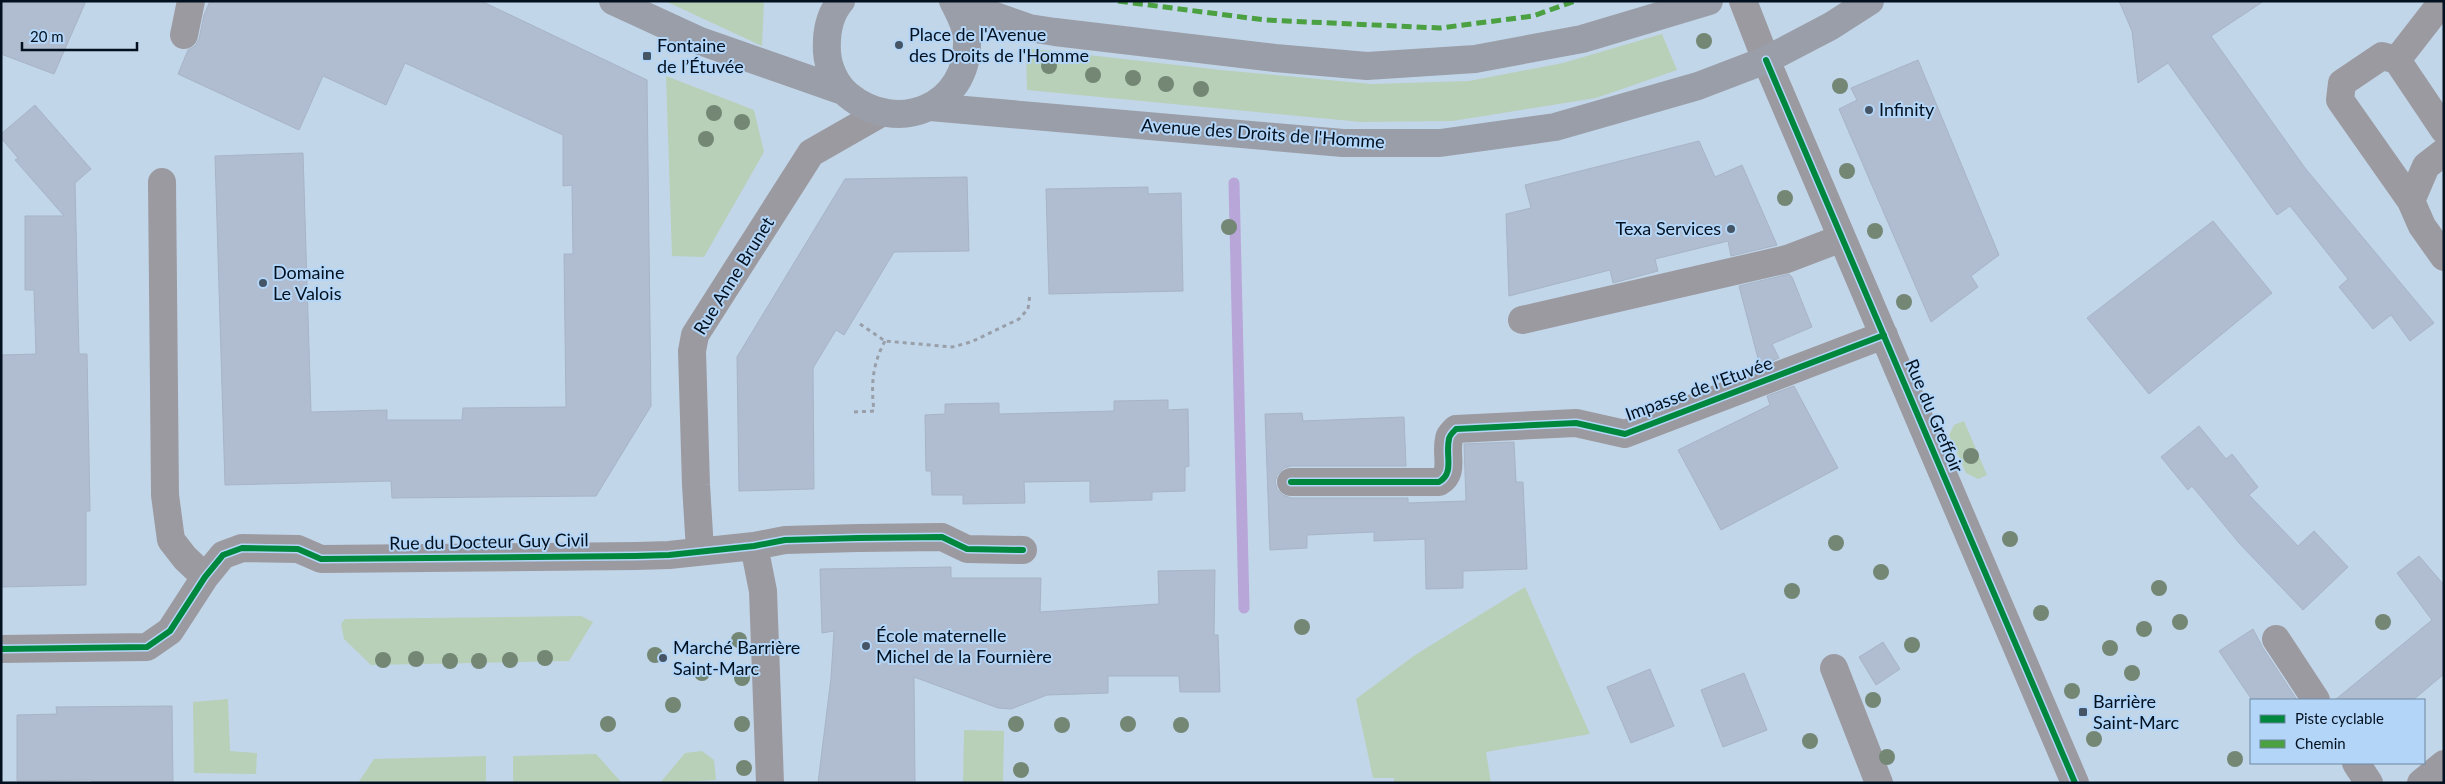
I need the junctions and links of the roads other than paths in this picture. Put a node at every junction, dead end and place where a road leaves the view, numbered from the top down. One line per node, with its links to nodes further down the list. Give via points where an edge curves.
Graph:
1 (191, 1): 9 (street)
2 (613, 1): 12 (main road, Avenue des Droits de l'Homme, via 700,42)
3 (841, 1): 12 (main road, Avenue des Droits de l'Homme, via 830,20 826,39 830,67)
4 (953, 1): 5 (main road, Avenue des Droits de l'Homme, via 1046,31 1366,66 1475,60 1582,40); 13 (main road, Avenue des Droits de l'Homme, via 963,19 968,39 966,60 959,79)
5 (1709, 1)
6 (1743, 1): 10 (street, Rue du Greffoir)
7 (1870, 1): 10 (main road, Avenue des Droits de l'Homme, via 1831,26)
8 (2438, 6): 11 (street)
9 (184, 35)
10 (1766, 60): 13 (main road, Avenue des Droits de l'Homme, via 1679,92 1555,127 1440,143 1343,143); 19 (street, Rue du Greffoir)
11 (2397, 60): 15 (street); 18 (street, via 2382,56 2342,83 2340,100)
12 (844, 91): 14 (main road, Avenue des Droits de l'Homme, via 860,105)
13 (930, 107): 14 (main road, Avenue des Droits de l'Homme, via 914,113)
14 (881, 113): 25 (street, Rue Anne Brunet, via 811,153 695,335 692,351)
15 (2444, 130)
16 (2444, 152): 18 (street, via 2426,166)
17 (162, 182): 27 (street, via 165,495 172,540)
18 (2411, 202): 20 (street, via 2422,226)
19 (1842, 238): 21 (street, via 1787,259); 22 (street, Rue du Greffoir)
20 (2444, 257)
21 (1522, 320)
22 (1884, 335): 23 (street, Impasse de l'Etuvée, via 1625,434 1576,423 1456,429 1449,438 1448,473 1439,482); 36 (street, Rue du Greffoir)
23 (1291, 482)
24 (754, 546): 25 (street, Rue du Docteur Guy Civil); 26 (street, Rue du Docteur Guy Civil, via 785,540 942,537 967,549); 34 (street, via 763,591)
25 (700, 550): 27 (street, Rue du Docteur Guy Civil, via 636,556 321,559 298,549 242,548 223,556)
26 (1023, 550)
27 (205, 577): 29 (street, Rue du Docteur Guy Civil, via 170,631 147,648)
28 (2276, 639): 31 (street)
29 (1, 649)
30 (1834, 668): 35 (street)
31 (2315, 699)
32 (2357, 764): 37 (street)
33 (2444, 764): 38 (street)
34 (770, 783)
35 (1879, 783)
36 (2075, 783)
37 (2369, 783)
38 (2421, 783)

